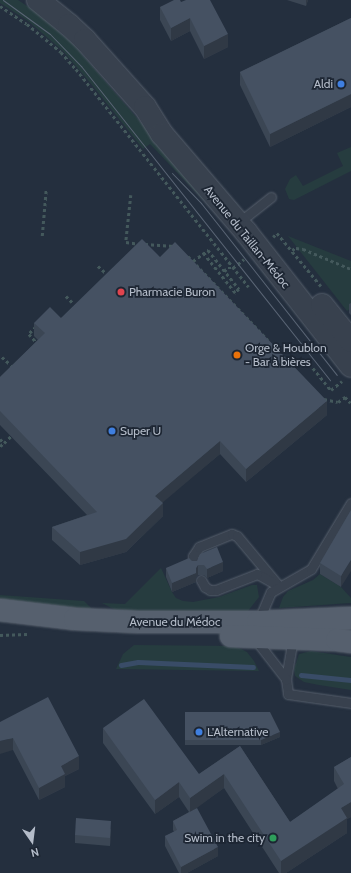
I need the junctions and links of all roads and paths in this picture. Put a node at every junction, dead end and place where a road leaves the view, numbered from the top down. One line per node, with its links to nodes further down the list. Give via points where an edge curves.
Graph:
1 (38, 0): 6 (street, Avenue du Taillan-Médoc, via 80,35 145,107 162,134)
2 (0, 6): 18 (path, via 61,52)
3 (46, 189): 8 (path)
4 (131, 196): 9 (path, via 126,242)
5 (271, 198): 6 (lane)
6 (243, 219): 31 (street, Avenue du Taillan-Médoc); 36 (street, Avenue du Taillan-Médoc)
7 (277, 233): 12 (path)
8 (42, 236)
9 (141, 244): 10 (path); 11 (path, via 174,246)
10 (136, 248)
11 (179, 250)
12 (292, 250): 19 (path, via 303,249); 25 (path)
13 (184, 253): 15 (path)
14 (203, 253): 15 (path); 21 (path, via 208,250); 21 (path, via 234,293 239,289)
15 (194, 261): 16 (path); 32 (path)
16 (189, 263)
17 (98, 266): 22 (path)
18 (233, 268): 21 (path); 24 (path)
19 (351, 269)
20 (112, 271): 22 (path)
21 (224, 271)
22 (108, 276): 23 (path)
23 (102, 280)
24 (249, 287)
25 (322, 287)
26 (66, 296): 28 (path)
27 (81, 301): 28 (path)
28 (76, 306): 29 (path)
29 (72, 310)
30 (40, 324): 33 (path, via 29,334 38,342)
31 (351, 341)
32 (273, 345)
33 (32, 348)
34 (2, 357): 37 (path)
35 (18, 362): 37 (path)
36 (351, 366)
37 (13, 367): 39 (path)
38 (313, 368): 40 (path)
39 (8, 371)
40 (331, 390)
41 (320, 396): 42 (path, via 326,401 338,402 345,397)
42 (351, 403)
43 (11, 436): 45 (path)
44 (0, 439): 45 (path)
45 (4, 443): 46 (path)
46 (0, 446)
47 (351, 503): 50 (lane, via 327,552 308,572)
48 (194, 565): 50 (lane, via 193,556 199,547 232,534 237,536)
49 (201, 580): 50 (lane, via 205,587 216,590 257,574)
50 (279, 586): 54 (lane, via 271,592)
51 (0, 610): 54 (main road, Avenue du Médoc, via 40,616)
52 (351, 618): 54 (main road, Avenue du Médoc)
53 (0, 626): 54 (main road, Avenue du Médoc, via 71,633)
54 (256, 629): 55 (main road, Avenue du Médoc); 57 (lane)
55 (293, 638): 56 (main road, Avenue du Médoc); 57 (lane)
56 (351, 642)
57 (286, 679): 58 (lane, via 288,694)
58 (351, 703)

